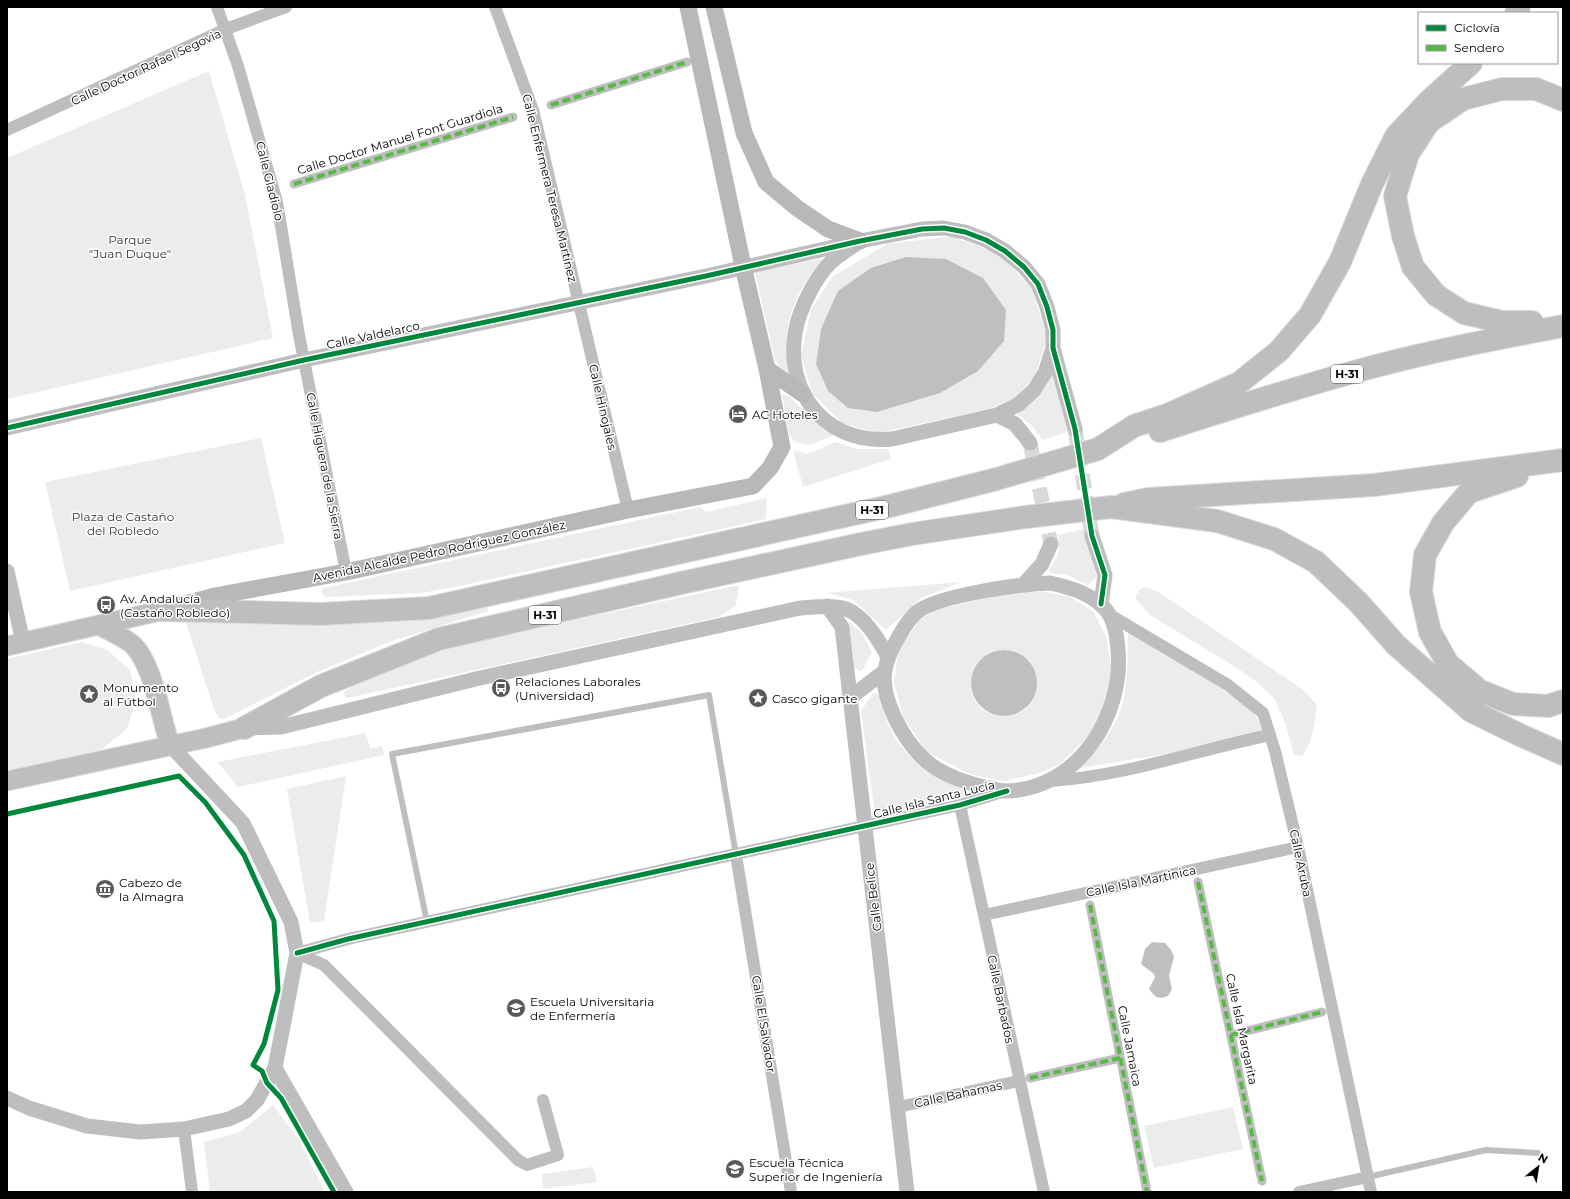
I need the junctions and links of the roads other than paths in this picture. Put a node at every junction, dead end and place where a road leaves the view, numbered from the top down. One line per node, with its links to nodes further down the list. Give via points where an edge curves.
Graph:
1 (217, 7): 6 (street, Calle Gladiolo)
2 (286, 7): 6 (street, Calle Doctor Rafael Segovia)
3 (494, 7): 16 (street, Calle Enfermera Teresa Martínez, via 533,110)
4 (688, 7): 15 (main road, Avenida Alcalde Pedro Rodríguez González)
5 (714, 7): 14 (main road, via 744,133 766,182 828,229)
6 (226, 29): 12 (street, Calle Doctor Rafael Segovia); 20 (street, Calle Gladiolo, via 277,202)
7 (688, 62): 10 (street)
8 (1470, 64): 26 (highway, via 1428,102 1396,136 1372,184 1340,262 1310,315 1279,351 1239,383)
9 (1563, 100): 17 (highway, via 1536,89 1502,89 1463,99 1429,122 1408,154 1395,196 1403,236 1413,267 1436,295 1464,313 1502,322)
10 (551, 104)
11 (513, 117): 13 (street, Calle Doctor Manuel Font Guardiola)
12 (7, 130)
13 (294, 184)
14 (860, 241): 15 (street, Calle Valdelarco); 19 (street, Calle Valdelarco, via 922,229 944,228 986,240 1014,259 1038,284 1047,307); 22 (street, via 829,264 808,296 800,314 794,355)
15 (743, 266): 16 (street, Calle Valdelarco); 21 (main road, Avenida Alcalde Pedro Rodríguez González)
16 (579, 303): 20 (street, Calle Valdelarco); 30 (street, Calle Hinojales)
17 (1563, 322)
18 (1563, 326): 26 (highway, H-31, via 1376,366)
19 (1053, 348): 23 (street, via 1045,372 1034,390 1019,404); 25 (street)
20 (304, 360): 24 (street, Calle Valdelarco); 34 (street, Calle Higuera de la Sierra)
21 (767, 369): 22 (main road); 30 (main road, Avenida Alcalde Pedro Rodríguez González, via 782,448 770,468 753,486)
22 (803, 394): 23 (street, via 824,421 840,432 862,439 892,439)
23 (997, 415): 27 (street, via 1015,424)
24 (7, 428)
25 (1075, 428)
26 (1135, 432): 38 (highway, H-31, bridge, via 1098,449 993,480 890,506 429,608 320,614)
27 (1030, 443)
28 (1563, 461): 29 (highway, via 1374,485); 43 (highway, via 1469,492 1443,523 1425,555 1421,592 1430,632 1448,664 1480,690 1513,704 1548,706)
29 (1148, 506): 44 (highway, H-31, bridge, via 1111,507 1026,516 912,534 681,583 439,640 321,686); 47 (highway, via 1217,521 1274,539 1316,562 1396,645 1471,711)
30 (628, 510): 34 (main road, Avenida Alcalde Pedro Rodríguez González)
31 (1092, 536): 37 (street, via 1105,575)
32 (1051, 544): 35 (street, via 1042,564)
33 (7, 571): 40 (street)
34 (346, 572): 38 (main road, Avenida Alcalde Pedro Rodríguez González, via 215,596)
35 (1024, 584): 37 (street, via 1050,583 1075,590); 41 (street, via 948,599 916,612 903,629)
36 (827, 606): 41 (street, via 845,608 863,620 880,640); 42 (street, Calle Belice, via 842,627); 44 (street, via 776,612 480,678 281,727)
37 (1106, 609): 45 (street, Calle Aruba, via 1228,684 1263,713); 49 (street, via 1117,638 1119,664 1113,703 1095,740 1068,768)
38 (164, 610): 39 (main road, Avenida Alcalde Pedro Rodríguez González)
39 (101, 626): 40 (main road, Avenida Alcalde Pedro Rodríguez González); 46 (main road, via 133,645 152,675 162,722)
40 (15, 644)
41 (886, 664): 42 (street); 50 (street, via 885,688 898,725 923,759 961,781)
42 (850, 697): 52 (street, Calle Belice)
43 (1563, 701)
44 (244, 728): 46 (main road)
45 (1270, 735): 49 (street, via 1149,765 1077,779); 53 (street, Calle Aruba)
46 (170, 745): 48 (main road); 59 (street, via 243,823 291,922)
47 (1563, 754)
48 (7, 781)
49 (1051, 781): 50 (street)
50 (1007, 791): 51 (street, Calle Isla Santa Lucía)
51 (960, 805): 52 (street, Calle Isla Santa Lucía); 57 (street, Calle Barbados)
52 (865, 826): 54 (street, Calle Isla Santa Lucía); 67 (street, Calle Belice)
53 (1298, 847): 57 (street, Calle Isla Martinica); 70 (street, Calle Aruba)
54 (736, 855): 58 (street, Calle Isla Santa Lucía, via 578,887); 58 (lane, via 709,695 392,754 406,837); 74 (street, Calle El Salvador)
55 (1198, 882): 61 (street, Calle Isla Margarita)
56 (1090, 905): 62 (street, Calle Jamaica)
57 (984, 916): 64 (street, Calle Barbados)
58 (427, 922): 59 (street, Calle Isla Santa Lucía)
59 (297, 953): 63 (street); 66 (street, via 324,965 518,1160 527,1165 558,1155)
60 (1322, 1012): 61 (street)
61 (1231, 1035): 71 (street, Calle Isla Margarita)
62 (1120, 1058): 64 (street); 77 (street, Calle Jamaica)
63 (275, 1068): 68 (street, via 257,1100 246,1111 229,1119); 73 (street)
64 (1024, 1080): 67 (street, Calle Bahamas); 76 (street, Calle Barbados)
65 (7, 1098): 68 (street, via 88,1126 140,1132)
66 (543, 1100)
67 (898, 1107): 75 (street, Calle Belice)
68 (184, 1129): 72 (street)
69 (1538, 1153): 70 (lane, via 1486,1150)
70 (1368, 1177): 78 (street); 79 (street, Calle Aruba)
71 (1262, 1181)
72 (192, 1192)
73 (346, 1192)
74 (791, 1192)
75 (908, 1192)
76 (1044, 1192)
77 (1146, 1192)
78 (1299, 1192)
79 (1371, 1192)

